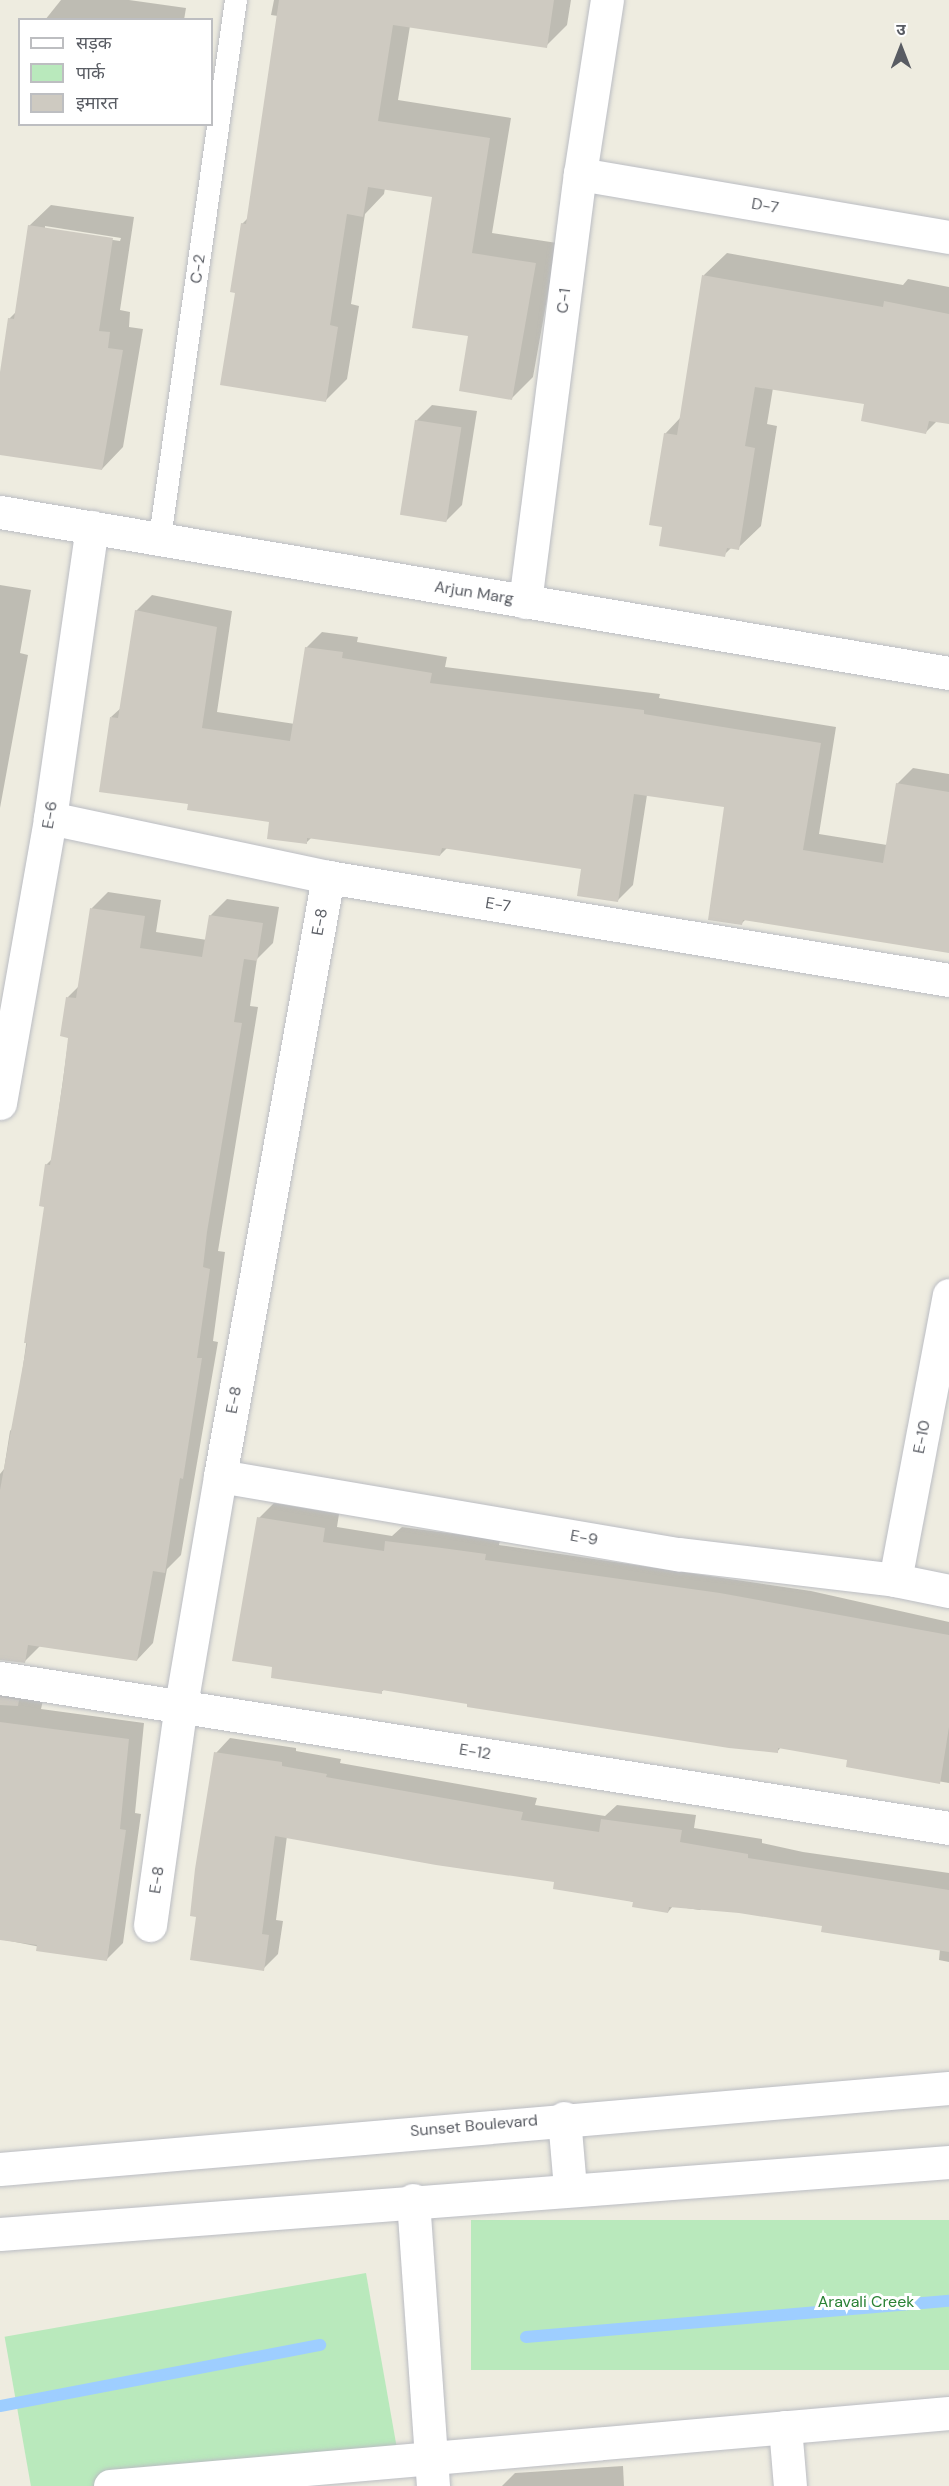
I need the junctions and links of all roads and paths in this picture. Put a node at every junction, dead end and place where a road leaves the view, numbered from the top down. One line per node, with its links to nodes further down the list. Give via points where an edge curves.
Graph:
1 (236, 0): 7 (lane, C-2)
2 (607, 0): 3 (street, C-1)
3 (580, 174): 4 (street, D-7); 8 (street, C-1)
4 (949, 237)
5 (0, 512): 6 (street, Arjun Marg)
6 (92, 527): 7 (street, Arjun Marg); 10 (street, E-6)
7 (160, 538): 8 (street, Arjun Marg)
8 (525, 602): 9 (street, Arjun Marg)
9 (949, 673)
10 (50, 818): 11 (street, E-7); 13 (street, E-6)
11 (328, 877): 12 (street, E-7); 15 (street, E-8)
12 (949, 980)
13 (0, 1102)
14 (949, 1295): 16 (street, E-10)
15 (220, 1476): 16 (street, E-9, via 678,1554); 19 (street, E-8)
16 (895, 1580): 17 (street, E-9)
17 (949, 1591)
18 (0, 1678): 19 (street, E-12)
19 (181, 1705): 20 (street, E-12); 21 (street, E-8)
20 (949, 1828)
21 (150, 1925)
22 (949, 2088): 23 (street, Sunset Boulevard)
23 (564, 2118): 25 (street, Sunset Boulevard); 26 (street)
24 (949, 2162): 26 (street)
25 (0, 2169)
26 (570, 2188): 27 (street)
27 (413, 2200): 28 (street); 31 (street)
28 (0, 2234)
29 (949, 2413): 30 (street)
30 (785, 2427): 31 (street); 33 (street)
31 (432, 2473): 32 (street)
32 (110, 2486)
33 (790, 2486)

